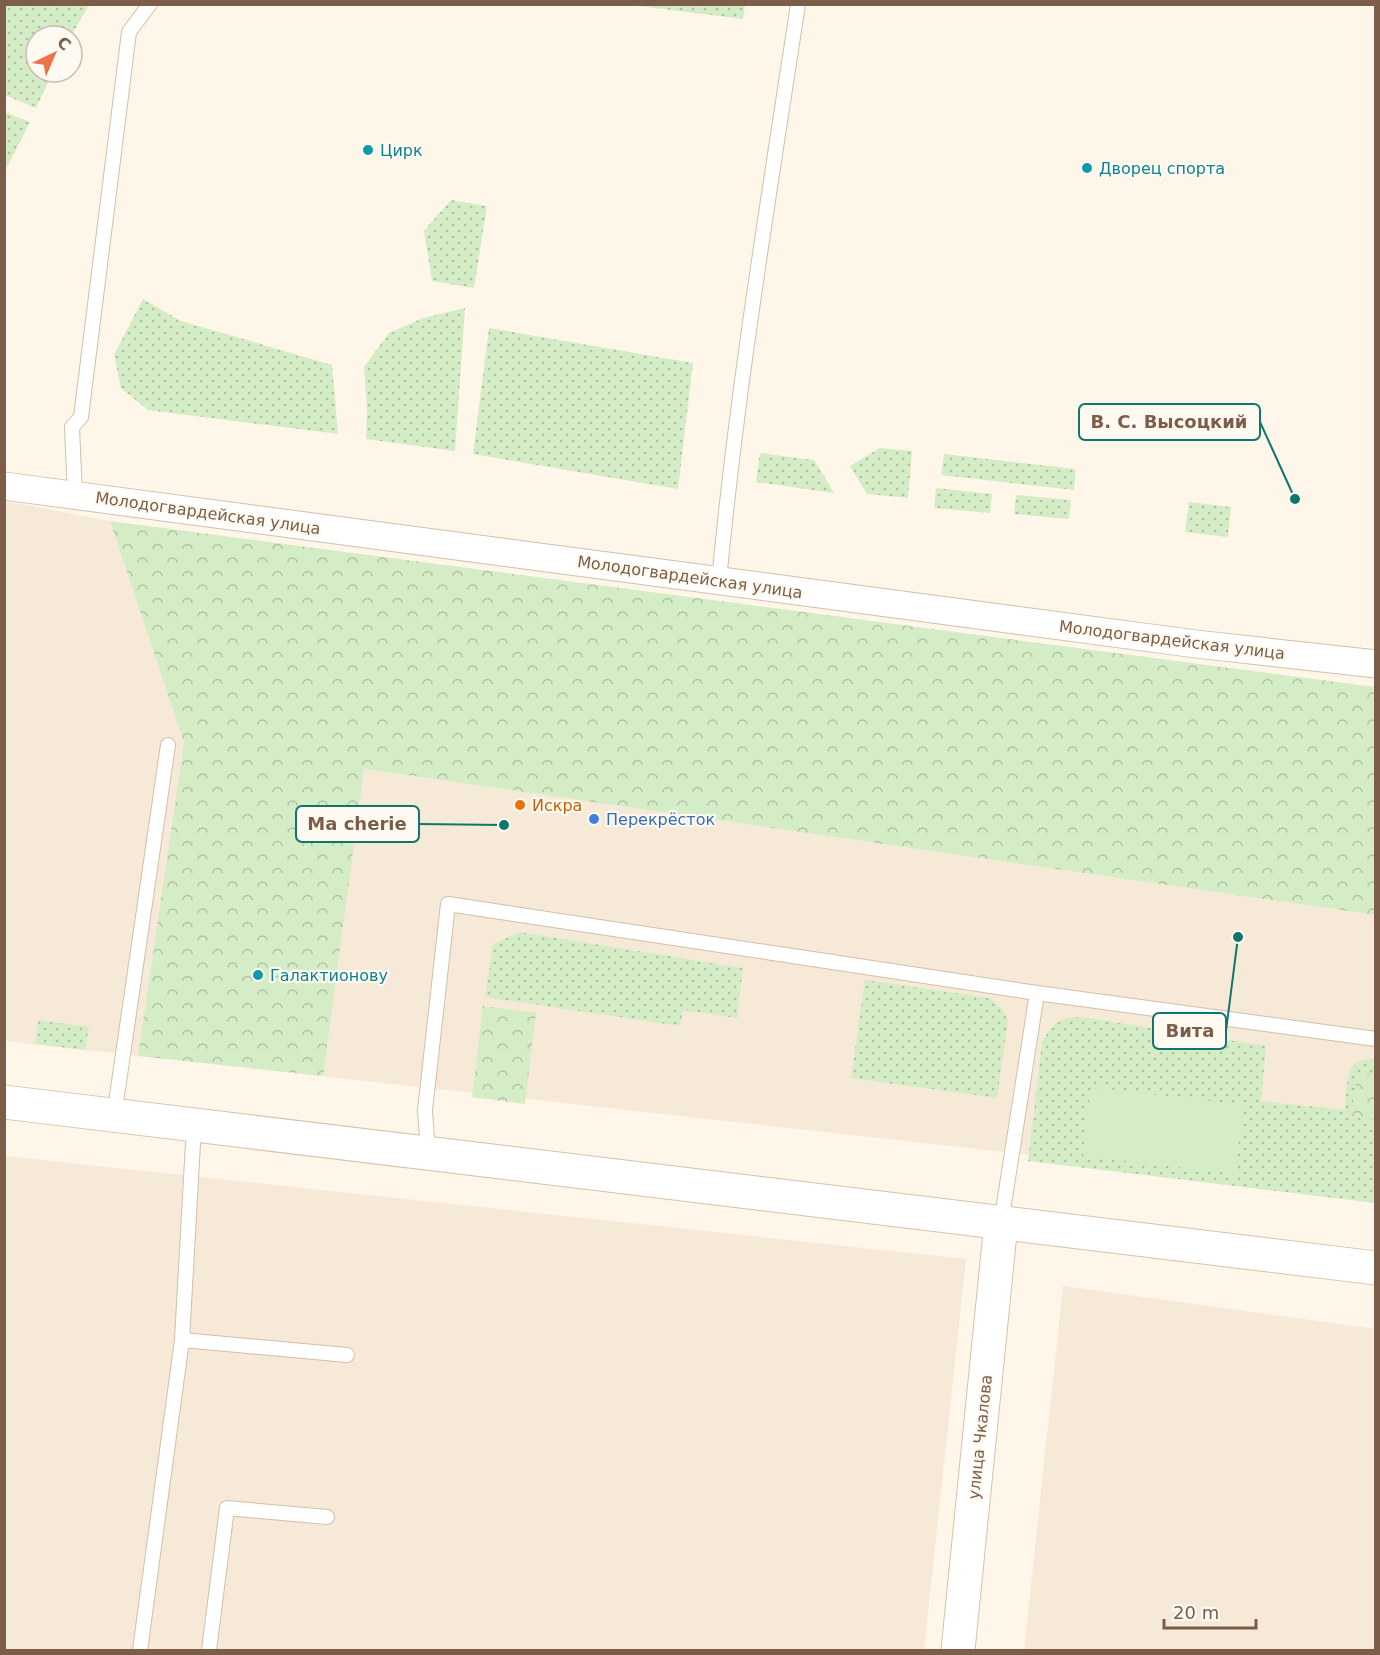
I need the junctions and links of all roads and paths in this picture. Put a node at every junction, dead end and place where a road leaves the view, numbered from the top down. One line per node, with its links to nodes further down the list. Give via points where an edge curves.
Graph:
1 (150, 4): 4 (lane, via 129,32 81,417 72,427)
2 (798, 4): 5 (lane, via 752,306)
3 (4, 486): 4 (street, Молодогвардейская улица)
4 (75, 495): 5 (street, Молодогвардейская улица)
5 (719, 581): 6 (street, Молодогвардейская улица)
6 (1376, 664)
7 (168, 746): 11 (lane)
8 (1037, 993): 9 (lane); 13 (lane, via 448,904 424,1110); 14 (lane)
9 (1376, 1039)
10 (4, 1102): 11 (street)
11 (114, 1116): 12 (street)
12 (194, 1125): 13 (street); 16 (lane)
13 (428, 1154): 14 (street)
14 (1001, 1223): 15 (street); 21 (street, улица Чкалова)
15 (1376, 1268)
16 (182, 1340): 17 (lane); 19 (lane)
17 (347, 1355)
18 (327, 1517): 20 (lane, via 227,1508)
19 (140, 1650)
20 (209, 1650)
21 (958, 1650)

